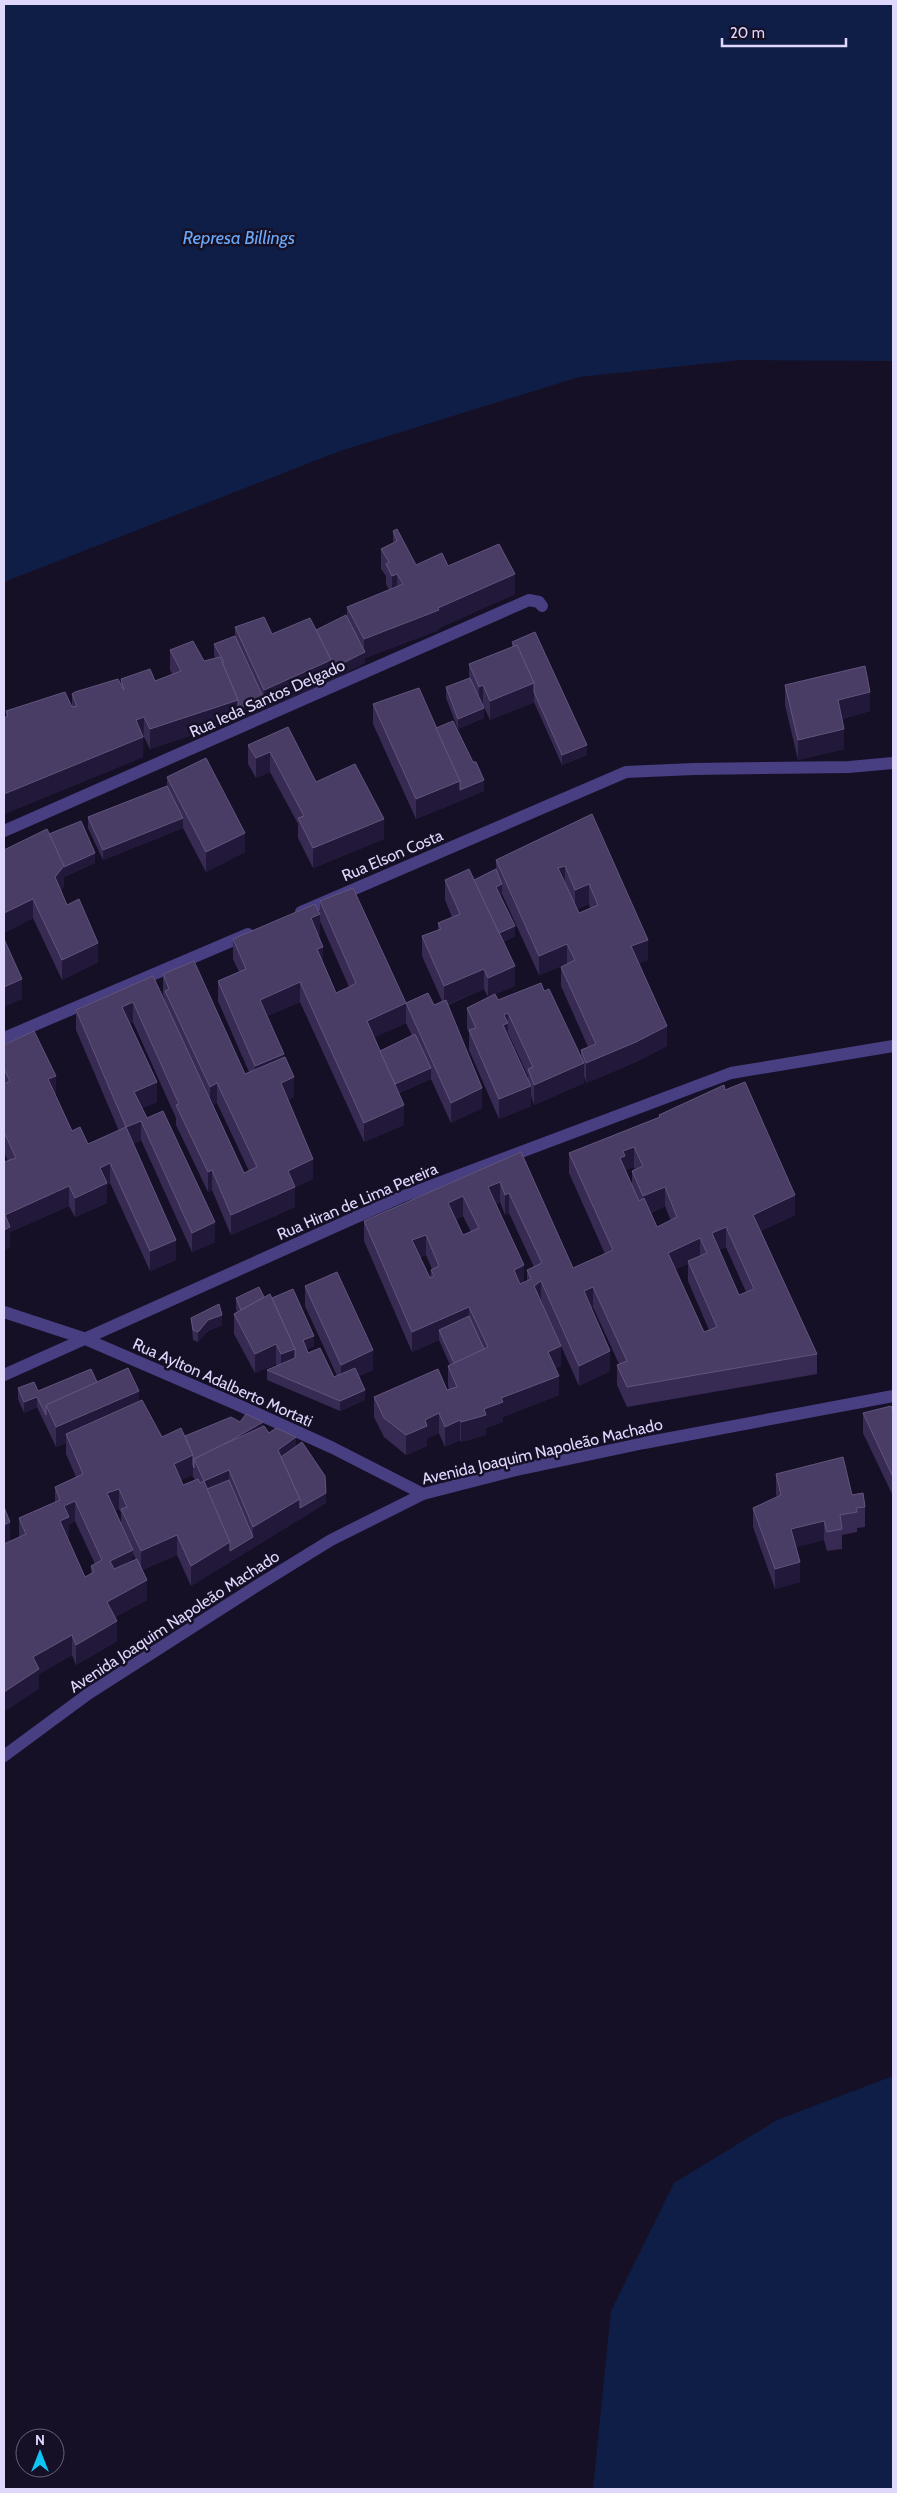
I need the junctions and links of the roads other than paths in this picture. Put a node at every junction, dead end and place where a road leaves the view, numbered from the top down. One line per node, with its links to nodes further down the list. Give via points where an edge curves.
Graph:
1 (542, 606): 3 (street, Rua Ieda Santos Delgado, via 529,600)
2 (893, 763): 4 (street, Rua Elson Costa, via 849,767 626,772)
3 (4, 831)
4 (288, 917)
5 (261, 929): 6 (street)
6 (4, 1038)
7 (893, 1046): 9 (street, Rua Hiran de Lima Pereira, via 730,1073 401,1197)
8 (4, 1312): 9 (street, Rua Aylton Adalberto Mortati)
9 (83, 1338): 10 (street, Rua Hiran de Lima Pereira); 12 (street, Rua Aylton Adalberto Mortati, via 333,1448)
10 (4, 1375)
11 (891, 1396): 12 (street, Avenida Joaquim Napoleão Machado, via 644,1443)
12 (423, 1494): 13 (street, Avenida Joaquim Napoleão Machado, via 331,1540 88,1694)
13 (4, 1756)

